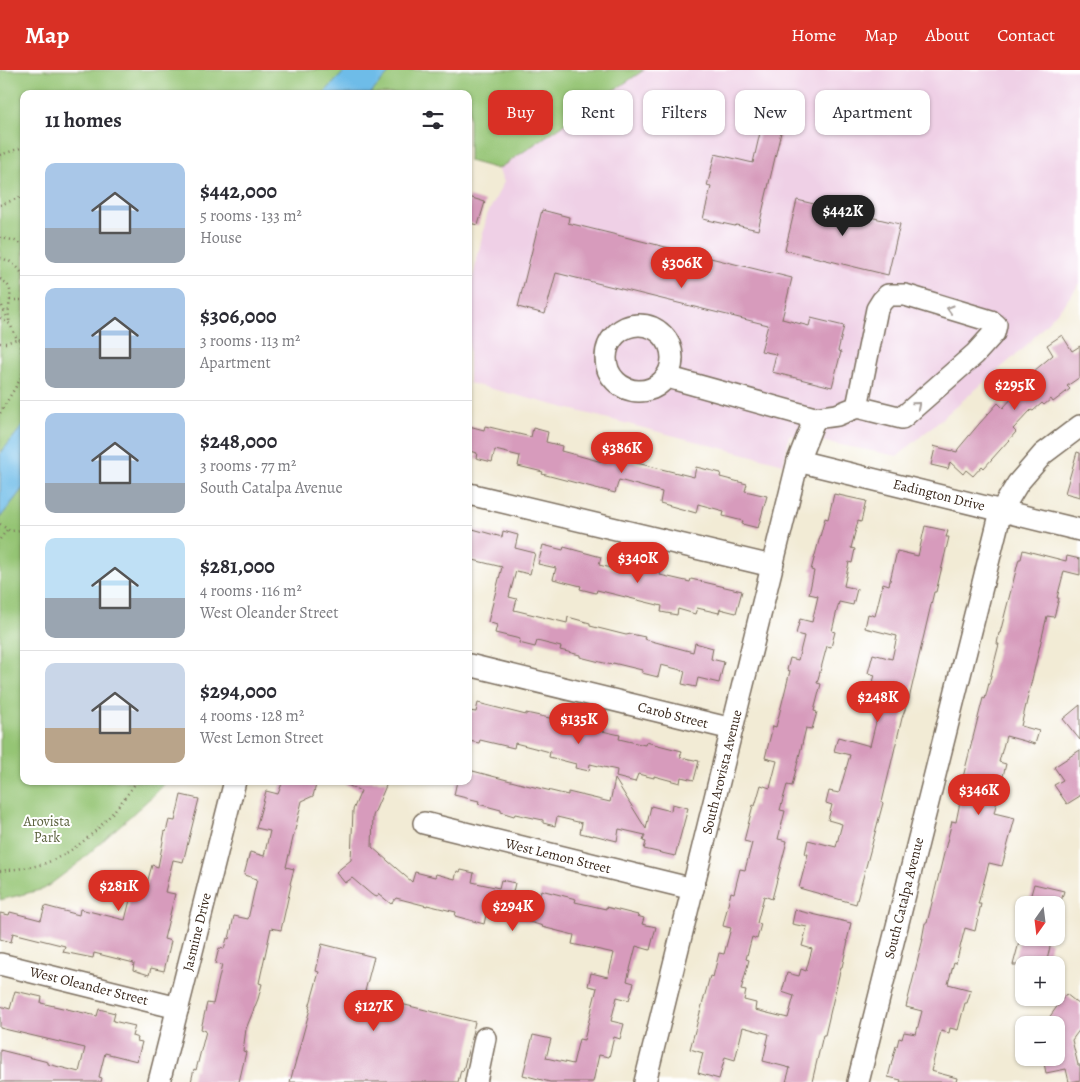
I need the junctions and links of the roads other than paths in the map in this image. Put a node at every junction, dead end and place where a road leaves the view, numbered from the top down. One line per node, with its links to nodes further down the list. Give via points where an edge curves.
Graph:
1 (667, 377): 3 (street)
2 (857, 407): 2 (street, one-way to 2, via 902,418 974,354 994,333 996,325 906,295 888,295 877,309); 3 (street, via 837,415)
3 (815, 418): 5 (street, South Arovista Avenue)
4 (1080, 426): 7 (street, South Catalpa Avenue, via 1043,454 1018,483)
5 (798, 461): 7 (street, Eadington Drive); 9 (street, South Arovista Avenue)
6 (472, 495): 9 (street)
7 (1001, 511): 8 (street, Eadington Drive); 21 (street, South Catalpa Avenue)
8 (1080, 530)
9 (772, 566): 11 (street, South Arovista Avenue)
10 (472, 666): 11 (street, Carob Street)
11 (732, 729): 14 (street, South Arovista Avenue)
12 (234, 785): 16 (street, Jasmine Drive)
13 (424, 822): 14 (street, West Lemon Street)
14 (692, 889): 20 (street, South Arovista Avenue)
15 (0, 964): 16 (street, West Oleander Street)
16 (178, 1008): 18 (street, Jasmine Drive)
17 (485, 1038): 19 (street)
18 (159, 1082)
19 (476, 1082)
20 (645, 1082)
21 (858, 1082)

